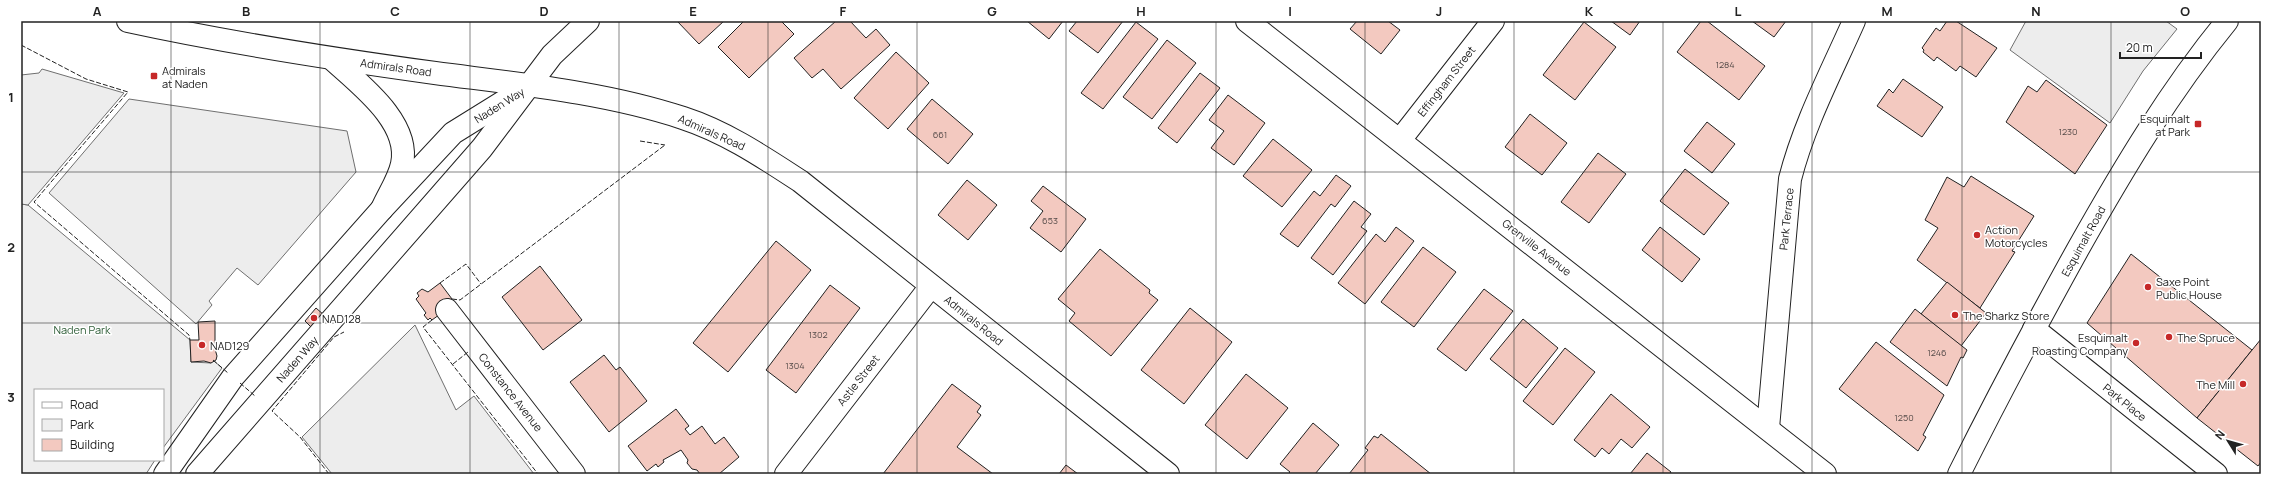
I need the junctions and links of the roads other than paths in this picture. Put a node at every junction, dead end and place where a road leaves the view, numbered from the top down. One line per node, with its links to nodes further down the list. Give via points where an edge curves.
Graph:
1 (128, 21): 7 (street, Admirals Road)
2 (588, 21): 8 (street, via 552,55)
3 (1247, 21): 9 (street, Grenville Avenue)
4 (1493, 21): 9 (street, Effingham Street)
5 (1854, 21): 14 (street, Park Terrace, via 1806,127 1790,179)
6 (2227, 21): 13 (street, Esquimalt Road, via 2176,86 2139,145)
7 (332, 59): 8 (street, Admirals Road); 10 (street, via 386,110 401,141 402,164)
8 (530, 86): 10 (street, Naden Way, via 453,134); 11 (street, Admirals Road, via 623,102 669,114 737,140 800,181); 16 (street, Naden Way, via 482,148)
9 (1400, 140): 14 (street, Grenville Avenue)
10 (382, 209): 15 (street, Naden Way, via 233,377)
11 (931, 286): 18 (street, Astle Street); 19 (street, Admirals Road)
12 (447, 310): 17 (street, Constance Avenue)
13 (2034, 329): 21 (street, Esquimalt Road); 22 (street, Park Place)
14 (1768, 428): 20 (street, Grenville Avenue)
15 (164, 474)
16 (197, 474)
17 (574, 474)
18 (786, 474)
19 (1168, 474)
20 (1825, 474)
21 (1958, 474)
22 (2216, 474)

